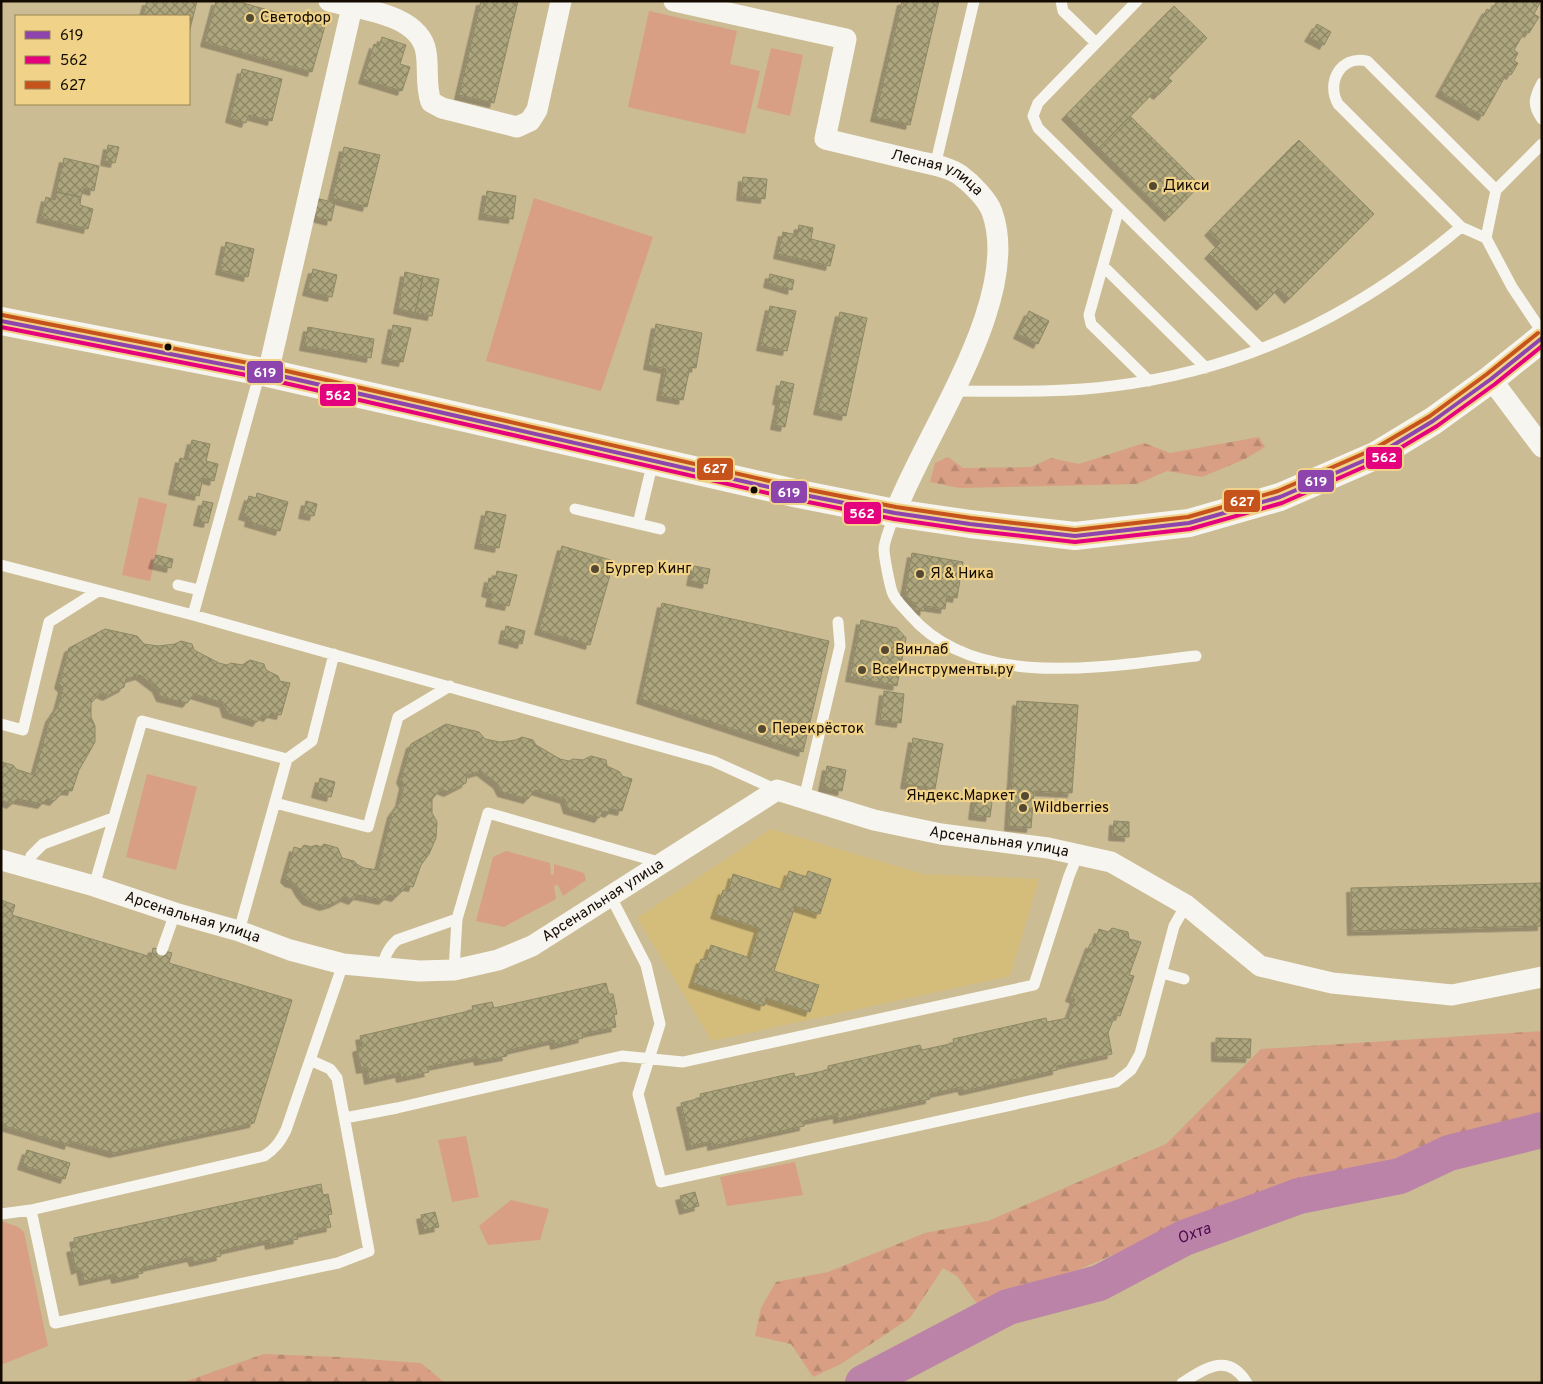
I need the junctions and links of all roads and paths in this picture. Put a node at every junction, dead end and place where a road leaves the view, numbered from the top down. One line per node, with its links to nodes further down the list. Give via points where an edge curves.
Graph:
1 (329, 1): 7 (street)
2 (561, 1): 7 (street, via 537,110 530,121 517,127 442,108 431,102 426,89 426,50 420,36 405,23)
3 (674, 1): 12 (street, Лесная улица, via 846,39 825,139)
4 (974, 1): 12 (lane)
5 (1061, 1): 8 (lane, via 1063,11)
6 (1132, 3): 8 (lane)
7 (352, 7): 23 (street)
8 (1096, 43): 14 (lane, via 1038,103 1034,116 1038,128)
9 (1542, 84): 10 (lane, via 1534,101)
10 (1542, 119)
11 (1542, 144): 13 (lane)
12 (935, 166): 26 (street, Лесная улица, via 959,174 976,188 992,211 998,243 994,287 974,350)
13 (1496, 190): 15 (lane, via 1367,61 1349,60 1342,66 1333,96 1338,104); 16 (lane)
14 (1120, 208): 17 (lane); 21 (lane)
15 (1461, 227): 16 (lane); 21 (lane, via 1416,264 1360,302 1312,328)
16 (1486, 238): 19 (lane, via 1512,287)
17 (1103, 266): 22 (lane); 25 (lane, via 1089,315 1091,324)
18 (1, 321): 23 (main road)
19 (1542, 332)
20 (1542, 338): 24 (main road)
21 (1261, 349): 22 (lane)
22 (1206, 368): 25 (lane)
23 (264, 372): 28 (main road); 35 (lane)
24 (1491, 378): 27 (street); 30 (main road, via 1433,421 1377,455 1280,498 1189,523 1075,536)
25 (1149, 381): 26 (lane, via 1054,391)
26 (954, 391): 30 (street, Лесная улица)
27 (1542, 447)
28 (653, 461): 30 (main road); 31 (lane)
29 (575, 509): 31 (lane)
30 (895, 513): 40 (lane, via 884,548 893,594 920,626 951,648 983,660 1026,668 1104,667)
31 (638, 524): 32 (lane)
32 (660, 529)
33 (1, 565): 36 (lane)
34 (178, 585): 35 (lane)
35 (199, 590): 37 (lane)
36 (98, 591): 37 (lane); 42 (lane, via 49,622 23,730)
37 (193, 615): 39 (lane)
38 (838, 622): 45 (lane, via 840,646)
39 (334, 654): 41 (lane); 43 (lane, via 312,741)
40 (1196, 656)
41 (450, 686): 44 (lane, via 713,761); 46 (lane, via 398,717 368,827)
42 (1, 724)
43 (287, 758): 46 (lane); 47 (lane, via 142,721)
44 (776, 790): 45 (street, Арсенальная улица); 50 (street, Арсенальная улица)
45 (804, 799): 48 (street, Арсенальная улица, via 874,820 942,834)
46 (275, 803): 57 (lane)
47 (113, 818): 51 (lane, via 43,844 31,856); 52 (lane)
48 (1078, 854): 54 (street, Арсенальная улица, via 1110,862); 65 (lane, via 1034,985 683,1062)
49 (1, 860): 51 (street, Арсенальная улица)
50 (664, 863): 53 (street, Арсенальная улица); 56 (lane, via 488,813)
51 (28, 868): 52 (street, Арсенальная улица)
52 (94, 886): 55 (street, Арсенальная улица)
53 (610, 897): 61 (street, Арсенальная улица, via 532,946 498,960); 65 (lane, via 646,965 660,1024)
54 (1186, 905): 62 (lane, via 1174,926); 63 (street, Арсенальная улица, via 1260,966 1332,984 1452,995)
55 (175, 913): 57 (street, Арсенальная улица); 58 (lane)
56 (457, 919): 60 (lane, via 397,940 385,955); 61 (lane)
57 (239, 931): 59 (street, Арсенальная улица, via 290,950)
58 (162, 950)
59 (343, 964): 60 (street, Арсенальная улица); 66 (lane)
60 (382, 968): 61 (street, Арсенальная улица)
61 (454, 970)
62 (1162, 973): 64 (lane); 65 (lane, via 1140,1054 1131,1070 1116,1082 660,1182 638,1094)
63 (1542, 977)
64 (1184, 979)
65 (650, 1059): 67 (lane, via 622,1056)
66 (310, 1060): 67 (lane, via 330,1069 337,1078); 68 (lane, via 281,1142 264,1156)
67 (345, 1118): 68 (lane, via 369,1250 338,1263 55,1323)
68 (31, 1210): 69 (lane)
69 (1, 1214)
70 (1182, 1383): 71 (lane, via 1219,1364 1233,1368)
71 (1247, 1383)

